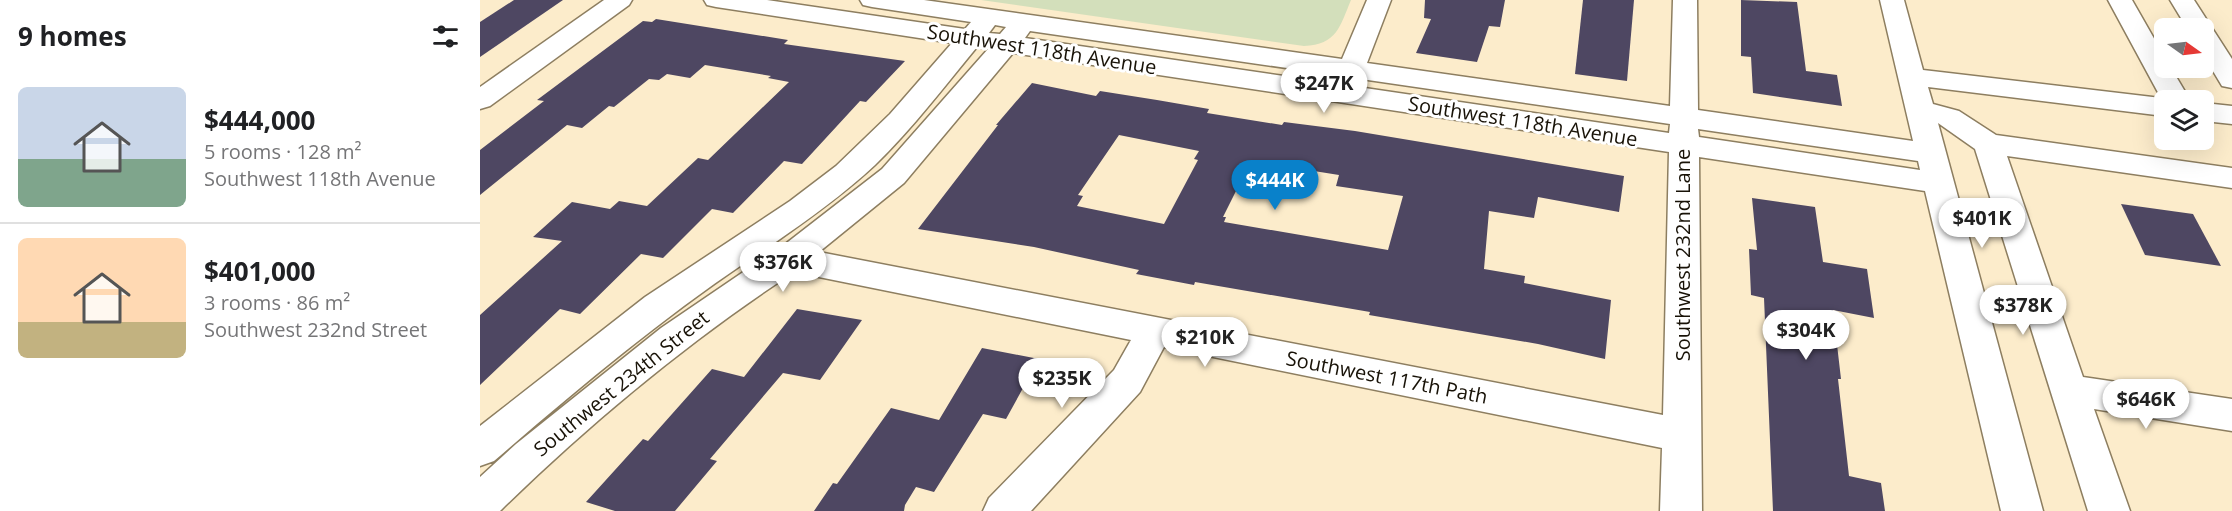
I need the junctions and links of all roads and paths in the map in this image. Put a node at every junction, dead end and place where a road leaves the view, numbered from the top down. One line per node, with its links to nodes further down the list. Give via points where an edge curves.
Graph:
1 (620, 0): 18 (street)
2 (716, 0): 11 (street, Southwest 118th Avenue)
3 (872, 0): 9 (street, Southwest 118th Avenue)
4 (1379, 0): 16 (street)
5 (1684, 0): 23 (street, Southwest 232nd Lane)
6 (1892, 0): 14 (street)
7 (2120, 0): 17 (street)
8 (2182, 0): 10 (street)
9 (922, 3): 11 (street); 12 (street, Southwest 118th Avenue)
10 (2194, 18)
11 (898, 27): 12 (street, Southwest 118th Avenue)
12 (998, 30): 16 (street, Southwest 118th Avenue); 27 (street, Southwest 234th Street, via 849,171 810,203); 28 (street, Southwest 234th Street, via 893,176)
13 (2214, 51): 15 (street)
14 (1912, 76): 19 (street); 20 (street)
15 (2232, 80)
16 (1346, 81): 23 (street, Southwest 118th Avenue)
17 (2170, 90)
18 (480, 99)
19 (2154, 106)
20 (1920, 110): 24 (street, via 1949,117); 25 (street)
21 (2214, 113): 22 (street)
22 (2232, 116)
23 (1683, 131): 25 (street, Southwest 118th Avenue); 32 (street, Southwest 232nd Lane)
24 (1988, 144): 26 (street); 30 (street)
25 (1935, 168): 37 (street)
26 (2232, 178)
27 (740, 249): 28 (street, Southwest 117th Path); 33 (street, Southwest 234th Street, via 578,367)
28 (789, 259): 29 (street, Southwest 117th Path); 34 (street, Southwest 234th Street, via 674,338 530,456)
29 (1154, 331): 32 (street, Southwest 117th Path); 35 (street, via 1127,381)
30 (2069, 390): 31 (street); 38 (street)
31 (2232, 415)
32 (1681, 435): 36 (street, Southwest 232nd Lane)
33 (480, 448)
34 (480, 503)
35 (1004, 511)
36 (1681, 511)
37 (2022, 511)
38 (2109, 511)

